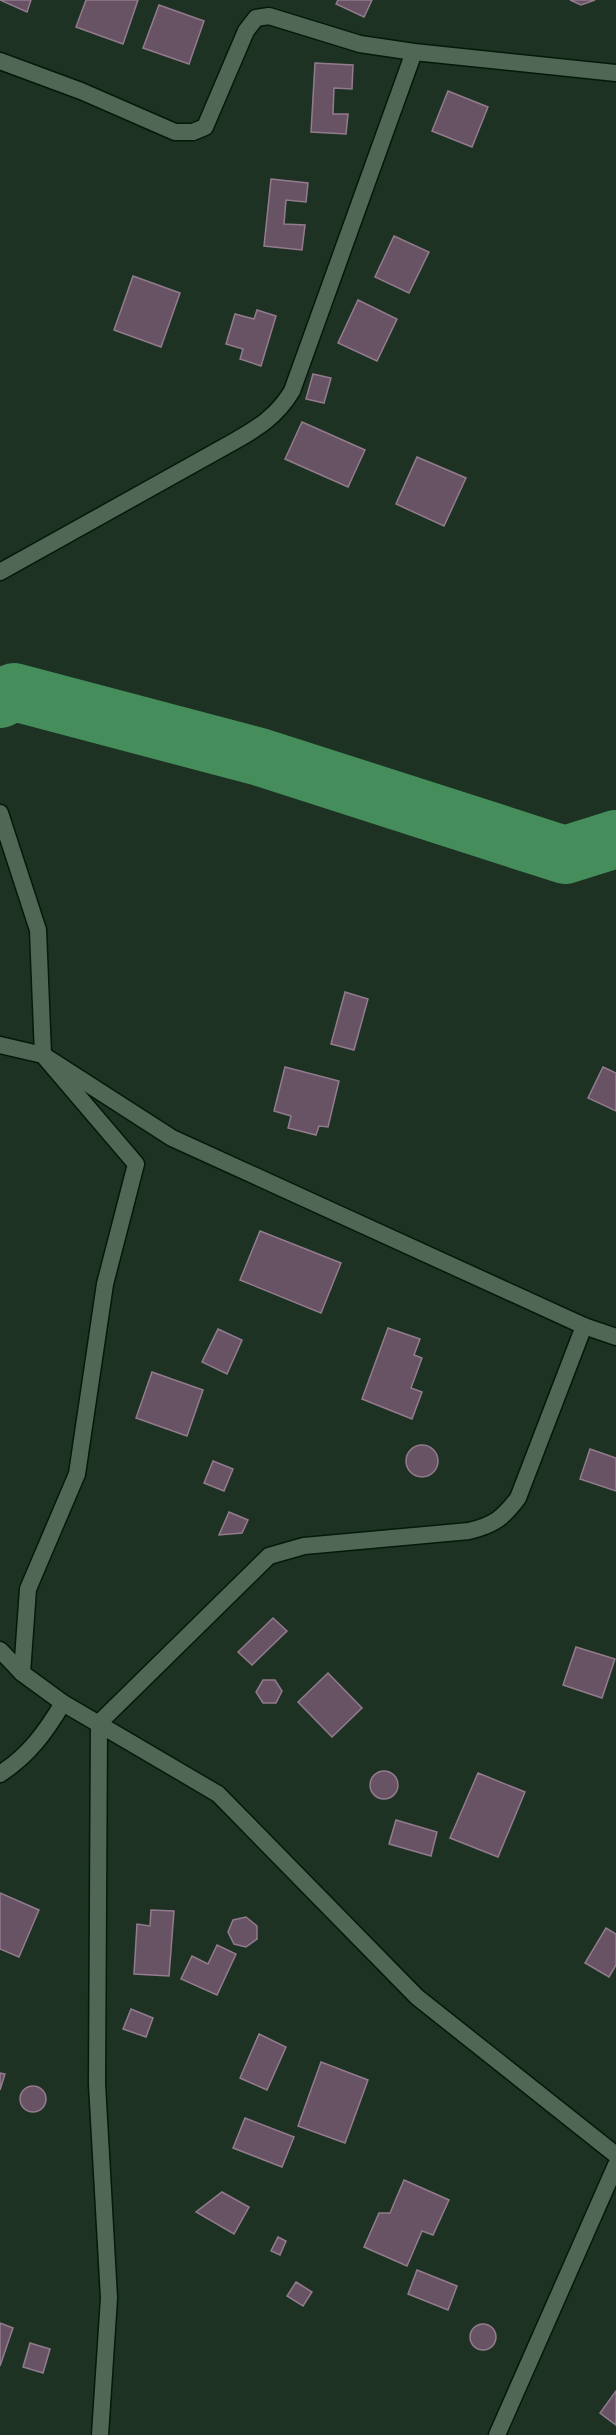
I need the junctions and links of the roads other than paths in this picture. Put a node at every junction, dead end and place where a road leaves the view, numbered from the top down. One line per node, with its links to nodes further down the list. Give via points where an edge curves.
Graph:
1 (414, 52): 2 (street, via 360,44 269,16 256,18 246,31 205,127 193,132 175,132); 3 (street); 4 (street, via 292,391 282,408 233,442)
2 (0, 61)
3 (616, 73)
4 (0, 572)
5 (0, 813): 7 (street, via 38,930)
6 (0, 1045): 7 (street)
7 (43, 1055): 8 (street, via 172,1138); 11 (street, via 136,1164 105,1284 77,1473 27,1589)
8 (584, 1326): 9 (street); 13 (street, via 518,1498 506,1513 490,1526 469,1531 304,1546 268,1556)
9 (616, 1337)
10 (0, 1650): 11 (street)
11 (22, 1673): 12 (street)
12 (63, 1703): 13 (street); 14 (street, via 42,1738)
13 (99, 1723): 15 (street, via 218,1794 417,1996); 17 (street, via 97,2084 109,2298)
14 (0, 1774)
15 (616, 2155)
16 (616, 2165): 18 (street)
17 (99, 2435)
18 (497, 2435)

